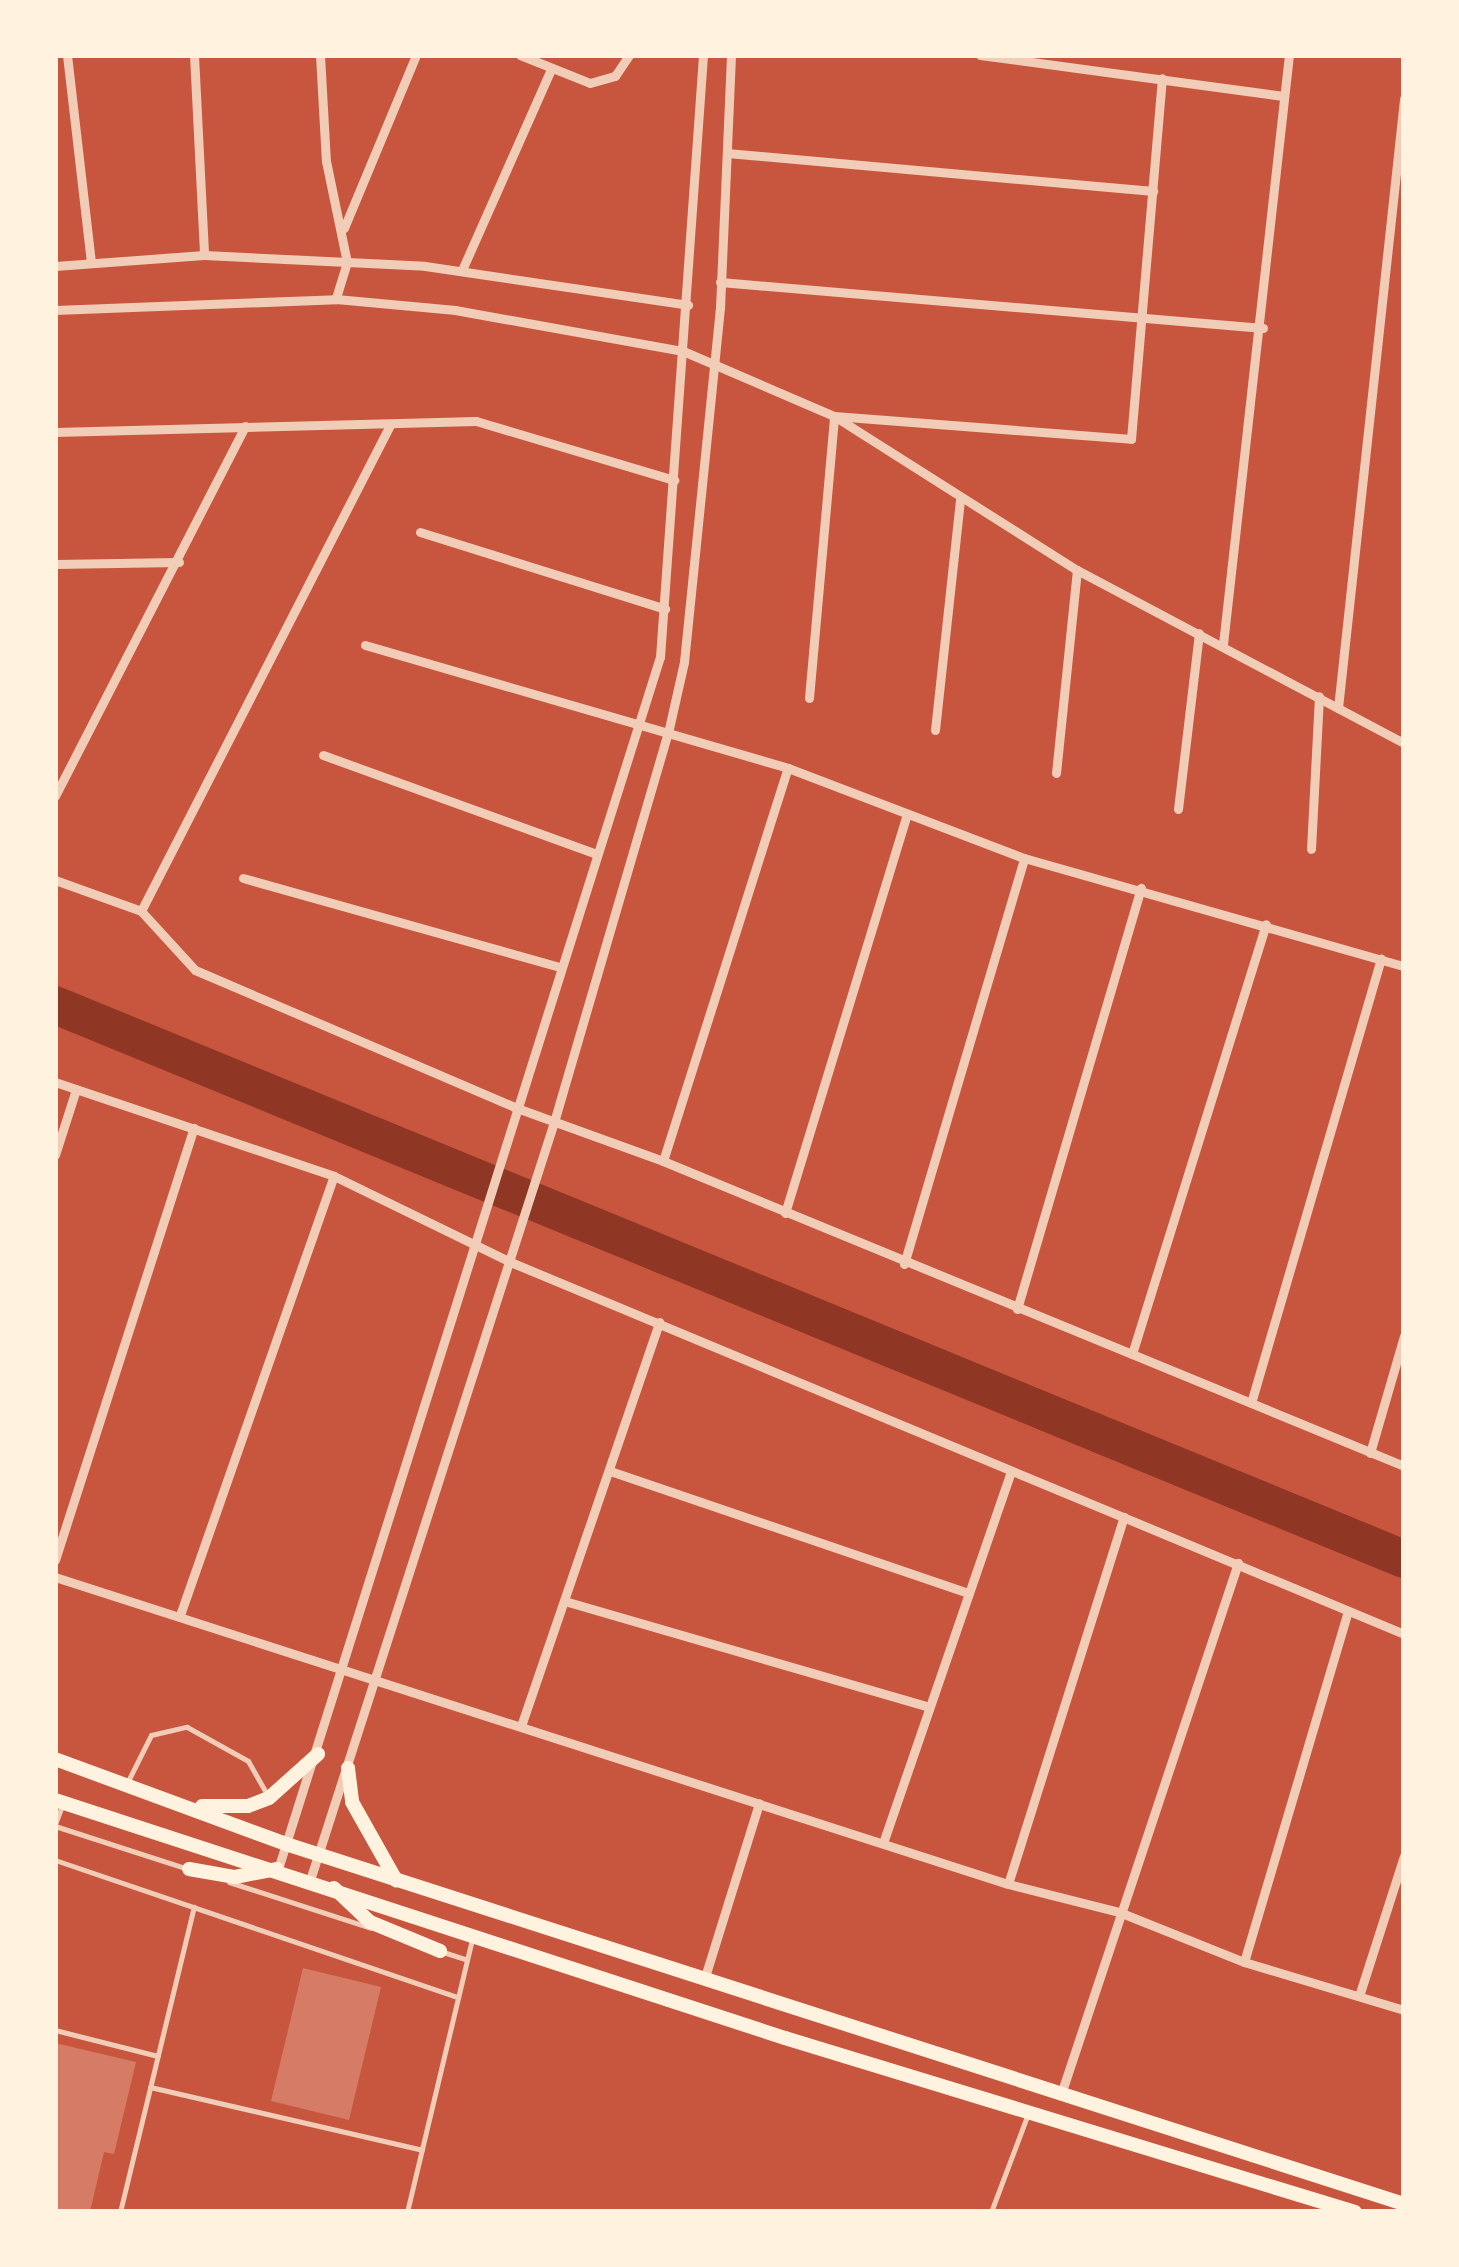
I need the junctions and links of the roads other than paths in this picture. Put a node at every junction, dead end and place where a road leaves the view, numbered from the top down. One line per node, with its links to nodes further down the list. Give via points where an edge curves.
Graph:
1 (67, 55): 19 (street)
2 (194, 55): 18 (street)
3 (320, 55): 17 (street, via 326,161)
4 (416, 55): 17 (street)
5 (520, 55): 11 (street)
6 (629, 55): 11 (street, via 602,82)
7 (703, 55): 25 (street)
8 (731, 55): 15 (street)
9 (980, 55): 12 (street)
10 (1289, 55): 13 (street)
11 (551, 69): 22 (street)
12 (1162, 78): 13 (street); 16 (street)
13 (1284, 96): 28 (street)
14 (1404, 99): 47 (street)
15 (727, 153): 16 (street); 23 (street)
16 (1152, 191): 27 (street)
17 (344, 228): 20 (street)
18 (204, 255): 19 (street); 20 (street)
19 (91, 261): 21 (street)
20 (347, 262): 22 (street); 24 (street)
21 (55, 266)
22 (462, 270): 25 (street)
23 (720, 282): 27 (street); 30 (street)
24 (336, 299): 26 (street); 29 (street, via 454,310)
25 (688, 306): 29 (street)
26 (55, 310)
27 (1145, 318): 28 (street); 31 (street, via 1132,440)
28 (1263, 328): 43 (street)
29 (684, 350): 30 (street); 35 (street)
30 (714, 362): 31 (street); 50 (street, via 684,662)
31 (834, 416): 36 (street); 46 (street)
32 (390, 425): 33 (street); 35 (street, via 476,421); 64 (street)
33 (245, 426): 34 (street); 38 (street)
34 (55, 432)
35 (674, 480): 41 (street)
36 (960, 500): 40 (street); 49 (street)
37 (420, 532): 41 (street)
38 (179, 562): 39 (street); 55 (street)
39 (55, 564)
40 (1078, 570): 42 (street); 54 (street)
41 (665, 608): 48 (street)
42 (1200, 633): 43 (street); 56 (street)
43 (1224, 644): 45 (street)
44 (365, 645): 48 (street)
45 (1319, 696): 47 (street); 58 (street)
46 (808, 698)
47 (1338, 708): 51 (street)
48 (642, 726): 50 (street); 59 (street)
49 (935, 730)
50 (668, 733): 53 (street); 72 (street)
51 (1404, 743)
52 (324, 755): 59 (street)
53 (788, 768): 57 (street); 75 (street)
54 (1056, 774)
55 (55, 796)
56 (1178, 809)
57 (906, 818): 60 (street); 77 (street)
58 (1311, 849)
59 (597, 854): 68 (street)
60 (1024, 858): 63 (street); 80 (street)
61 (244, 878): 68 (street)
62 (55, 880): 64 (street)
63 (1141, 888): 65 (street); 81 (street)
64 (141, 911): 71 (street, via 195,970)
65 (1266, 924): 66 (street); 84 (street)
66 (1381, 959): 67 (street); 85 (street)
67 (1404, 966)
68 (559, 967): 71 (street)
69 (55, 1082): 70 (street)
70 (76, 1089): 73 (street); 74 (street)
71 (514, 1107): 72 (street); 78 (street)
72 (554, 1122): 75 (street); 79 (street)
73 (194, 1128): 76 (street); 91 (street)
74 (55, 1156)
75 (663, 1161): 77 (street)
76 (334, 1176): 78 (street); 97 (street)
77 (785, 1213): 80 (street)
78 (477, 1240): 79 (street); 99 (street)
79 (510, 1257): 82 (street); 100 (street)
80 (904, 1264): 81 (street)
81 (1017, 1309): 84 (street)
82 (659, 1322): 88 (street); 89 (street)
83 (1404, 1336): 86 (street)
84 (1132, 1354): 85 (street)
85 (1251, 1403): 86 (street)
86 (1370, 1453): 87 (street)
87 (1404, 1466)
88 (1011, 1471): 90 (street); 94 (street)
89 (613, 1472): 94 (street); 95 (street)
90 (1124, 1517): 92 (street); 122 (street)
91 (55, 1560)
92 (1238, 1563): 96 (street); 125 (street)
93 (55, 1577): 97 (street)
94 (969, 1592): 101 (street)
95 (568, 1602): 101 (street); 102 (street)
96 (1348, 1611): 98 (street); 129 (street)
97 (180, 1615): 99 (street)
98 (1404, 1634)
99 (338, 1667): 100 (street); 103 (street)
100 (380, 1678): 102 (street); 105 (street)
101 (929, 1707): 112 (street)
102 (521, 1726): 109 (street)
103 (318, 1754): 107 (main road); 113 (street)
104 (55, 1759): 106 (main road)
105 (348, 1768): 114 (street); 121 (main road, via 352,1802)
106 (126, 1784): 107 (lane, via 151,1735 187,1726 248,1761); 110 (main road)
107 (270, 1798): 110 (main road, via 248,1806)
108 (59, 1801): 111 (lane); 118 (main road)
109 (759, 1804): 112 (street); 130 (street)
110 (194, 1806): 113 (main road)
111 (55, 1825): 117 (lane)
112 (883, 1843): 122 (street)
113 (286, 1844): 114 (main road); 118 (street)
114 (316, 1853): 120 (street); 121 (main road)
115 (1404, 1856): 119 (street)
116 (55, 1860): 124 (lane)
117 (190, 1869): 118 (main road, via 235,1877); 127 (lane)
118 (278, 1869): 120 (main road)
119 (1401, 1877): 131 (street)
120 (310, 1880): 123 (main road)
121 (396, 1880): 130 (main road)
122 (1008, 1884): 125 (street)
123 (334, 1887): 126 (main road); 127 (main road, via 370,1922)
124 (194, 1907): 132 (lane); 135 (lane)
125 (1119, 1912): 129 (street); 137 (street)
126 (472, 1938): 128 (lane); 138 (main road)
127 (440, 1951): 128 (lane)
128 (467, 1960): 132 (lane)
129 (1244, 1962): 131 (street)
130 (704, 1980): 137 (main road)
131 (1359, 1996): 133 (street)
132 (458, 1997): 139 (lane)
133 (1404, 2010)
134 (55, 2030): 135 (lane)
135 (158, 2056): 136 (lane)
136 (150, 2087): 139 (lane); 143 (lane)
137 (1061, 2094): 140 (main road)
138 (1029, 2110): 142 (main road); 145 (lane)
139 (422, 2150): 144 (lane)
140 (1354, 2188): 141 (main road); 142 (main road)
141 (1404, 2204)
142 (1351, 2211)
143 (120, 2212)
144 (407, 2212)
145 (991, 2212)

